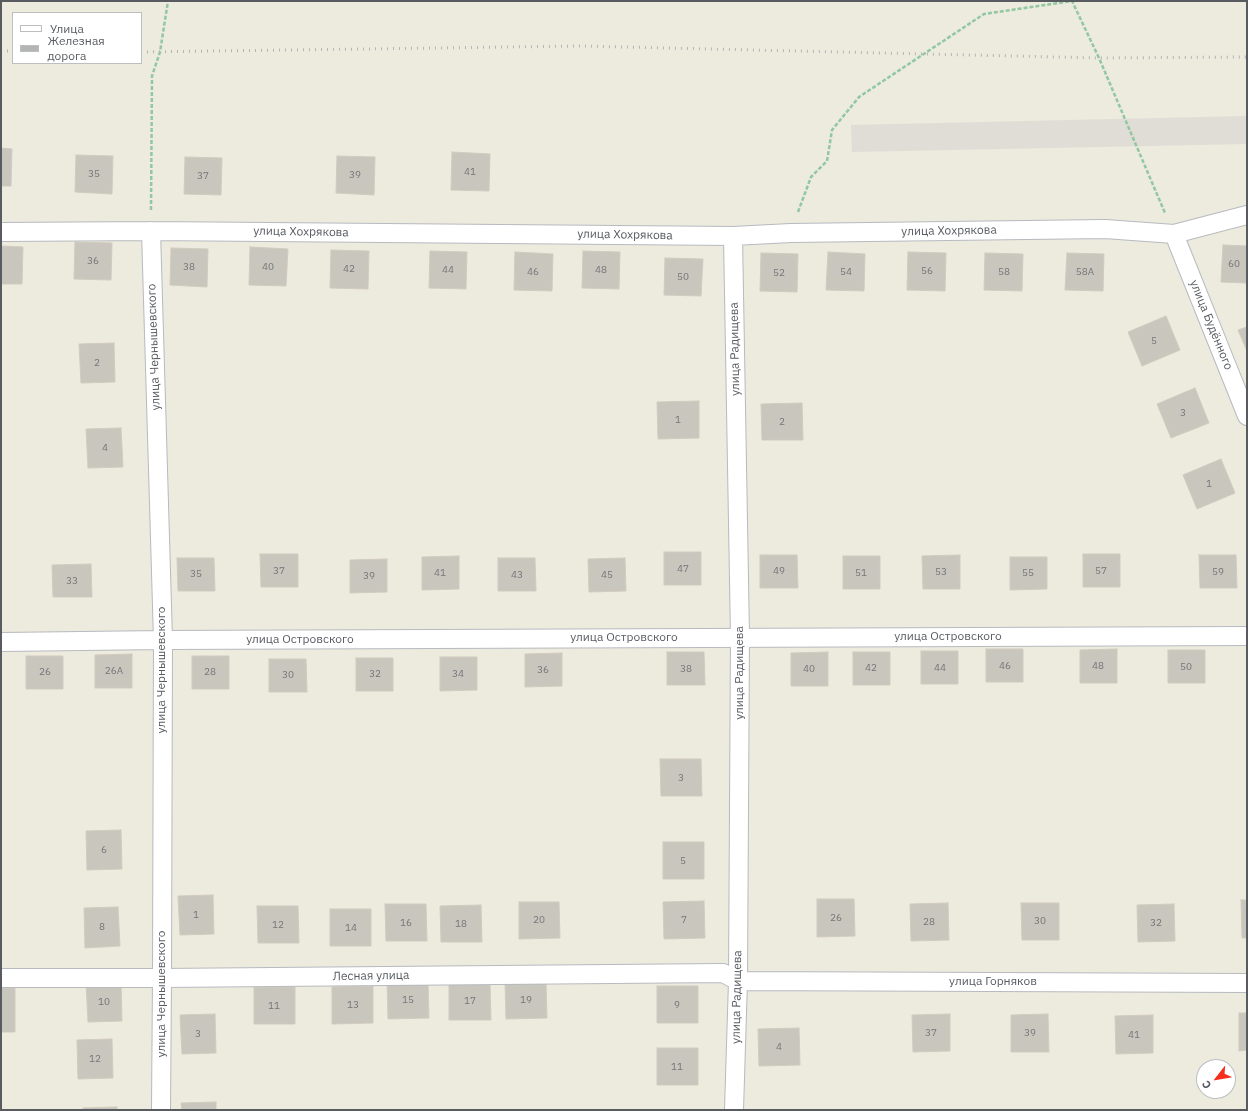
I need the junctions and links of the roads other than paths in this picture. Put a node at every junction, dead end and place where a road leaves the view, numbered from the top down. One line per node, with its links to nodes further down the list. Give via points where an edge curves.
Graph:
1 (1247, 216): 4 (street, улица Хохрякова)
2 (151, 231): 3 (street, улица Хохрякова); 5 (street, улица Хохрякова); 9 (street, улица Чернышевского)
3 (1, 232)
4 (1174, 234): 5 (street, улица Хохрякова, via 1105,229); 6 (street, улица Будённого)
5 (733, 236): 8 (street, улица Радищева)
6 (1247, 416)
7 (1247, 636): 8 (street, улица Островского)
8 (740, 638): 9 (street, улица Островского); 13 (street, улица Радищева)
9 (163, 640): 10 (street, улица Островского); 12 (street, улица Чернышевского)
10 (1, 642)
11 (1, 978): 12 (street, Лесная улица)
12 (162, 978): 13 (street, Лесная улица, via 723,973); 15 (street, улица Чернышевского)
13 (738, 981): 14 (street, улица Горняков); 16 (street, улица Радищева)
14 (1247, 983)
15 (161, 1110)
16 (734, 1110)

